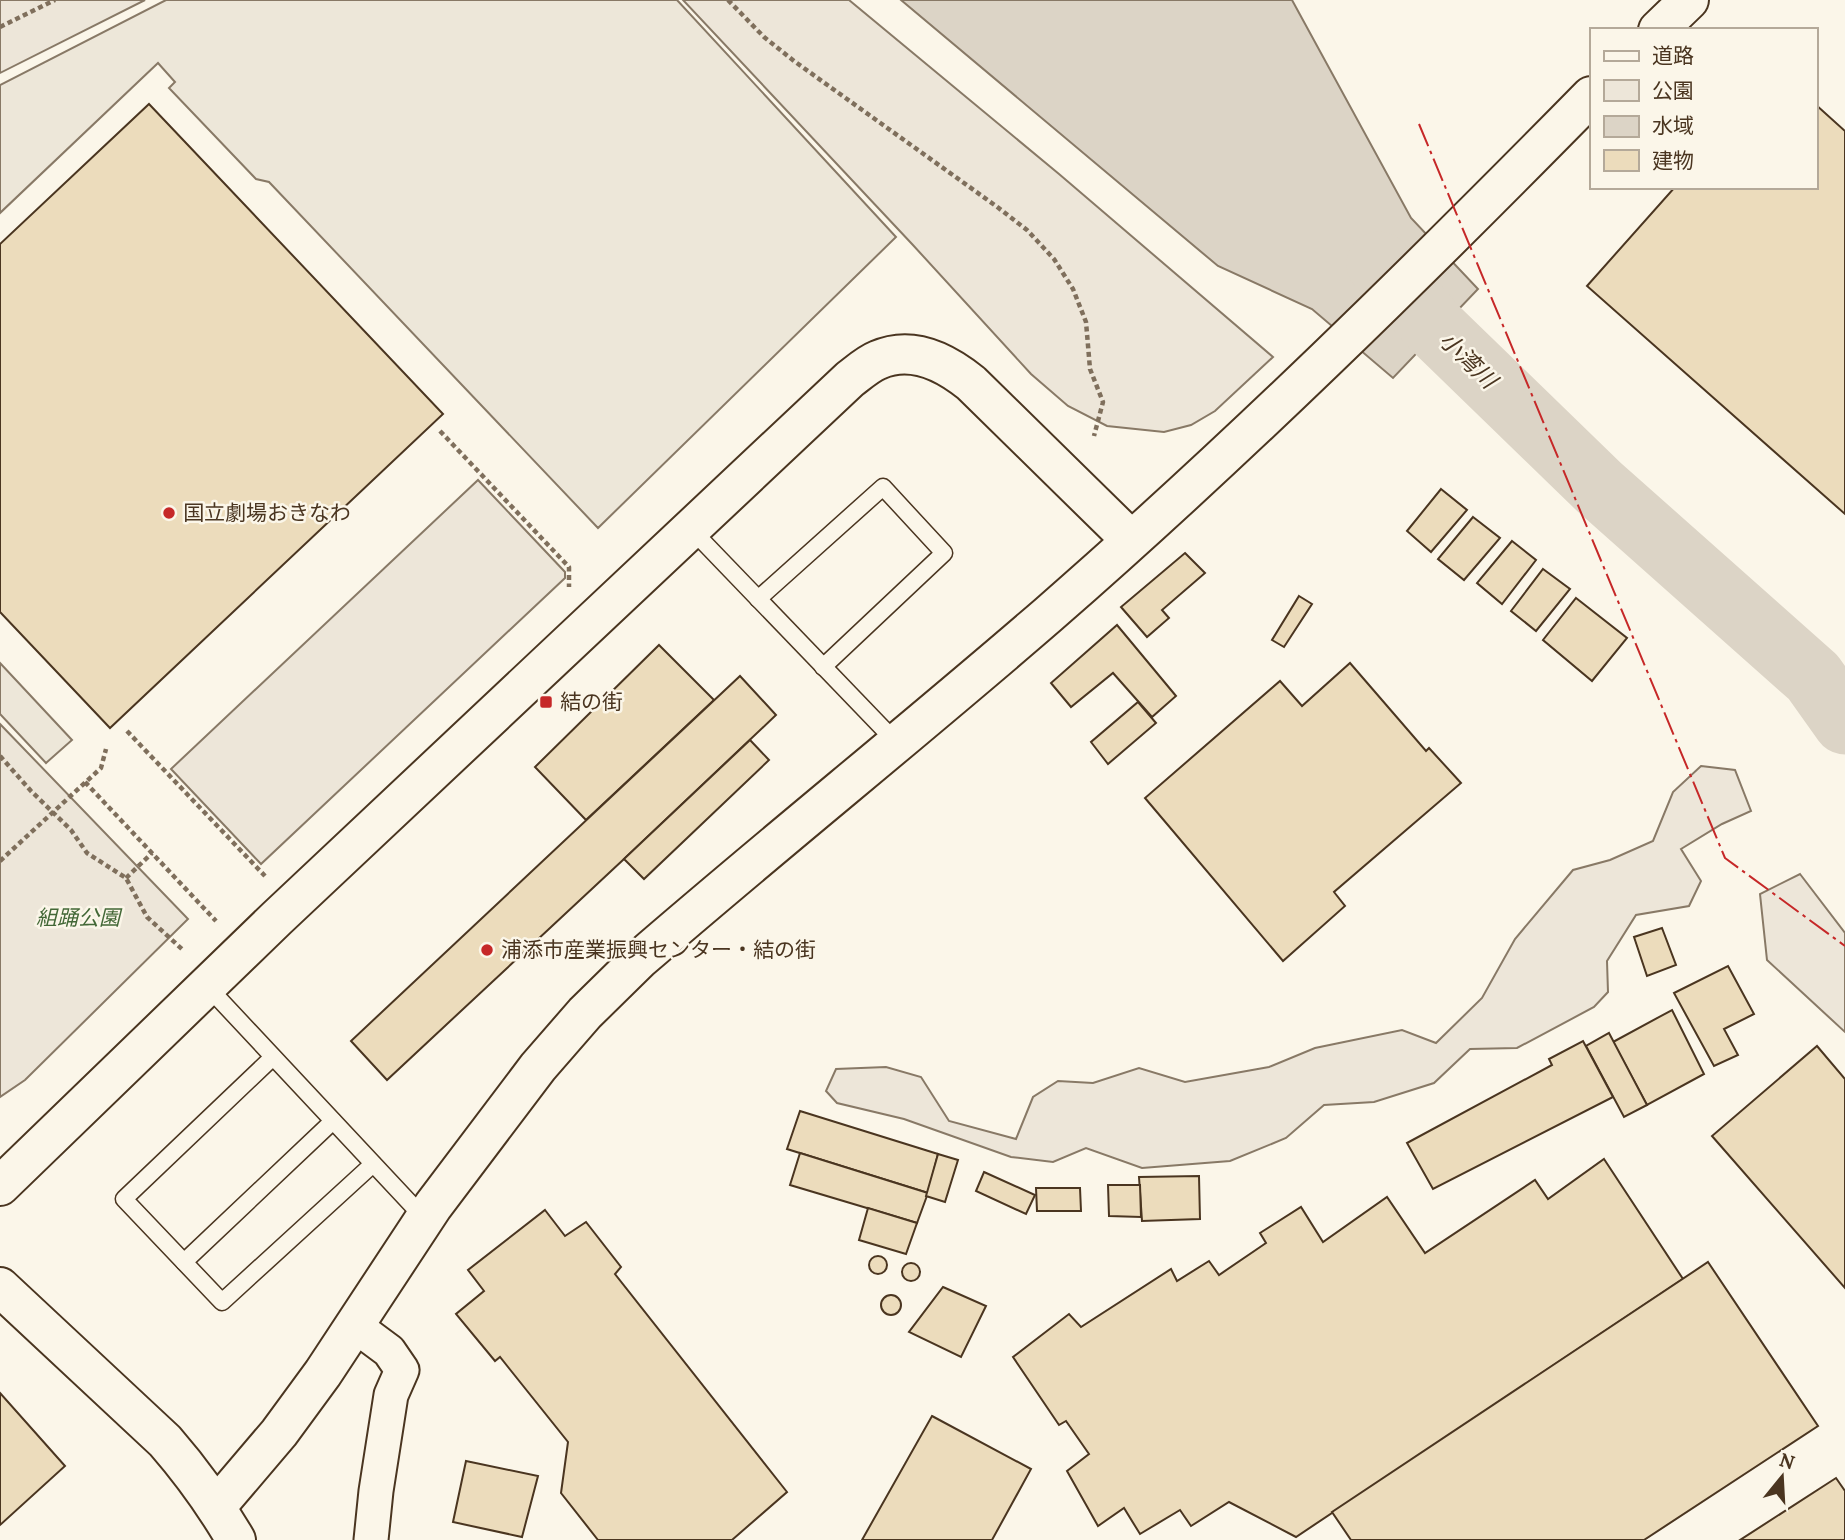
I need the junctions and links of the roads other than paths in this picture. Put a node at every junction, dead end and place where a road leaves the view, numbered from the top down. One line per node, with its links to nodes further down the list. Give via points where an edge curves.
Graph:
1 (1689, 0): 2 (street)
2 (1660, 28)
3 (1590, 97): 5 (street, via 1330,356)
4 (690, 528): 5 (street, via 850,379 877,360 917,355 954,370 971,383); 6 (lane); 9 (street)
5 (1131, 540): 8 (street)
6 (758, 599): 7 (lane); 7 (lane, via 883,487 944,553)
7 (823, 667): 8 (lane)
8 (896, 742): 14 (street, via 639,960 585,1013 538,1067)
9 (207, 986): 10 (lane); 13 (street)
10 (274, 1057): 11 (lane); 15 (lane, via 124,1199)
11 (333, 1121): 12 (lane); 15 (lane)
12 (373, 1164): 14 (lane); 15 (lane, via 222,1302)
13 (0, 1186)
14 (425, 1219): 17 (street)
15 (184, 1262)
16 (0, 1287): 18 (street, via 165,1441)
17 (354, 1325): 18 (street, via 279,1433); 20 (street, via 389,1351 402,1370 391,1395)
18 (216, 1507): 19 (street)
19 (236, 1540)
20 (371, 1540)

